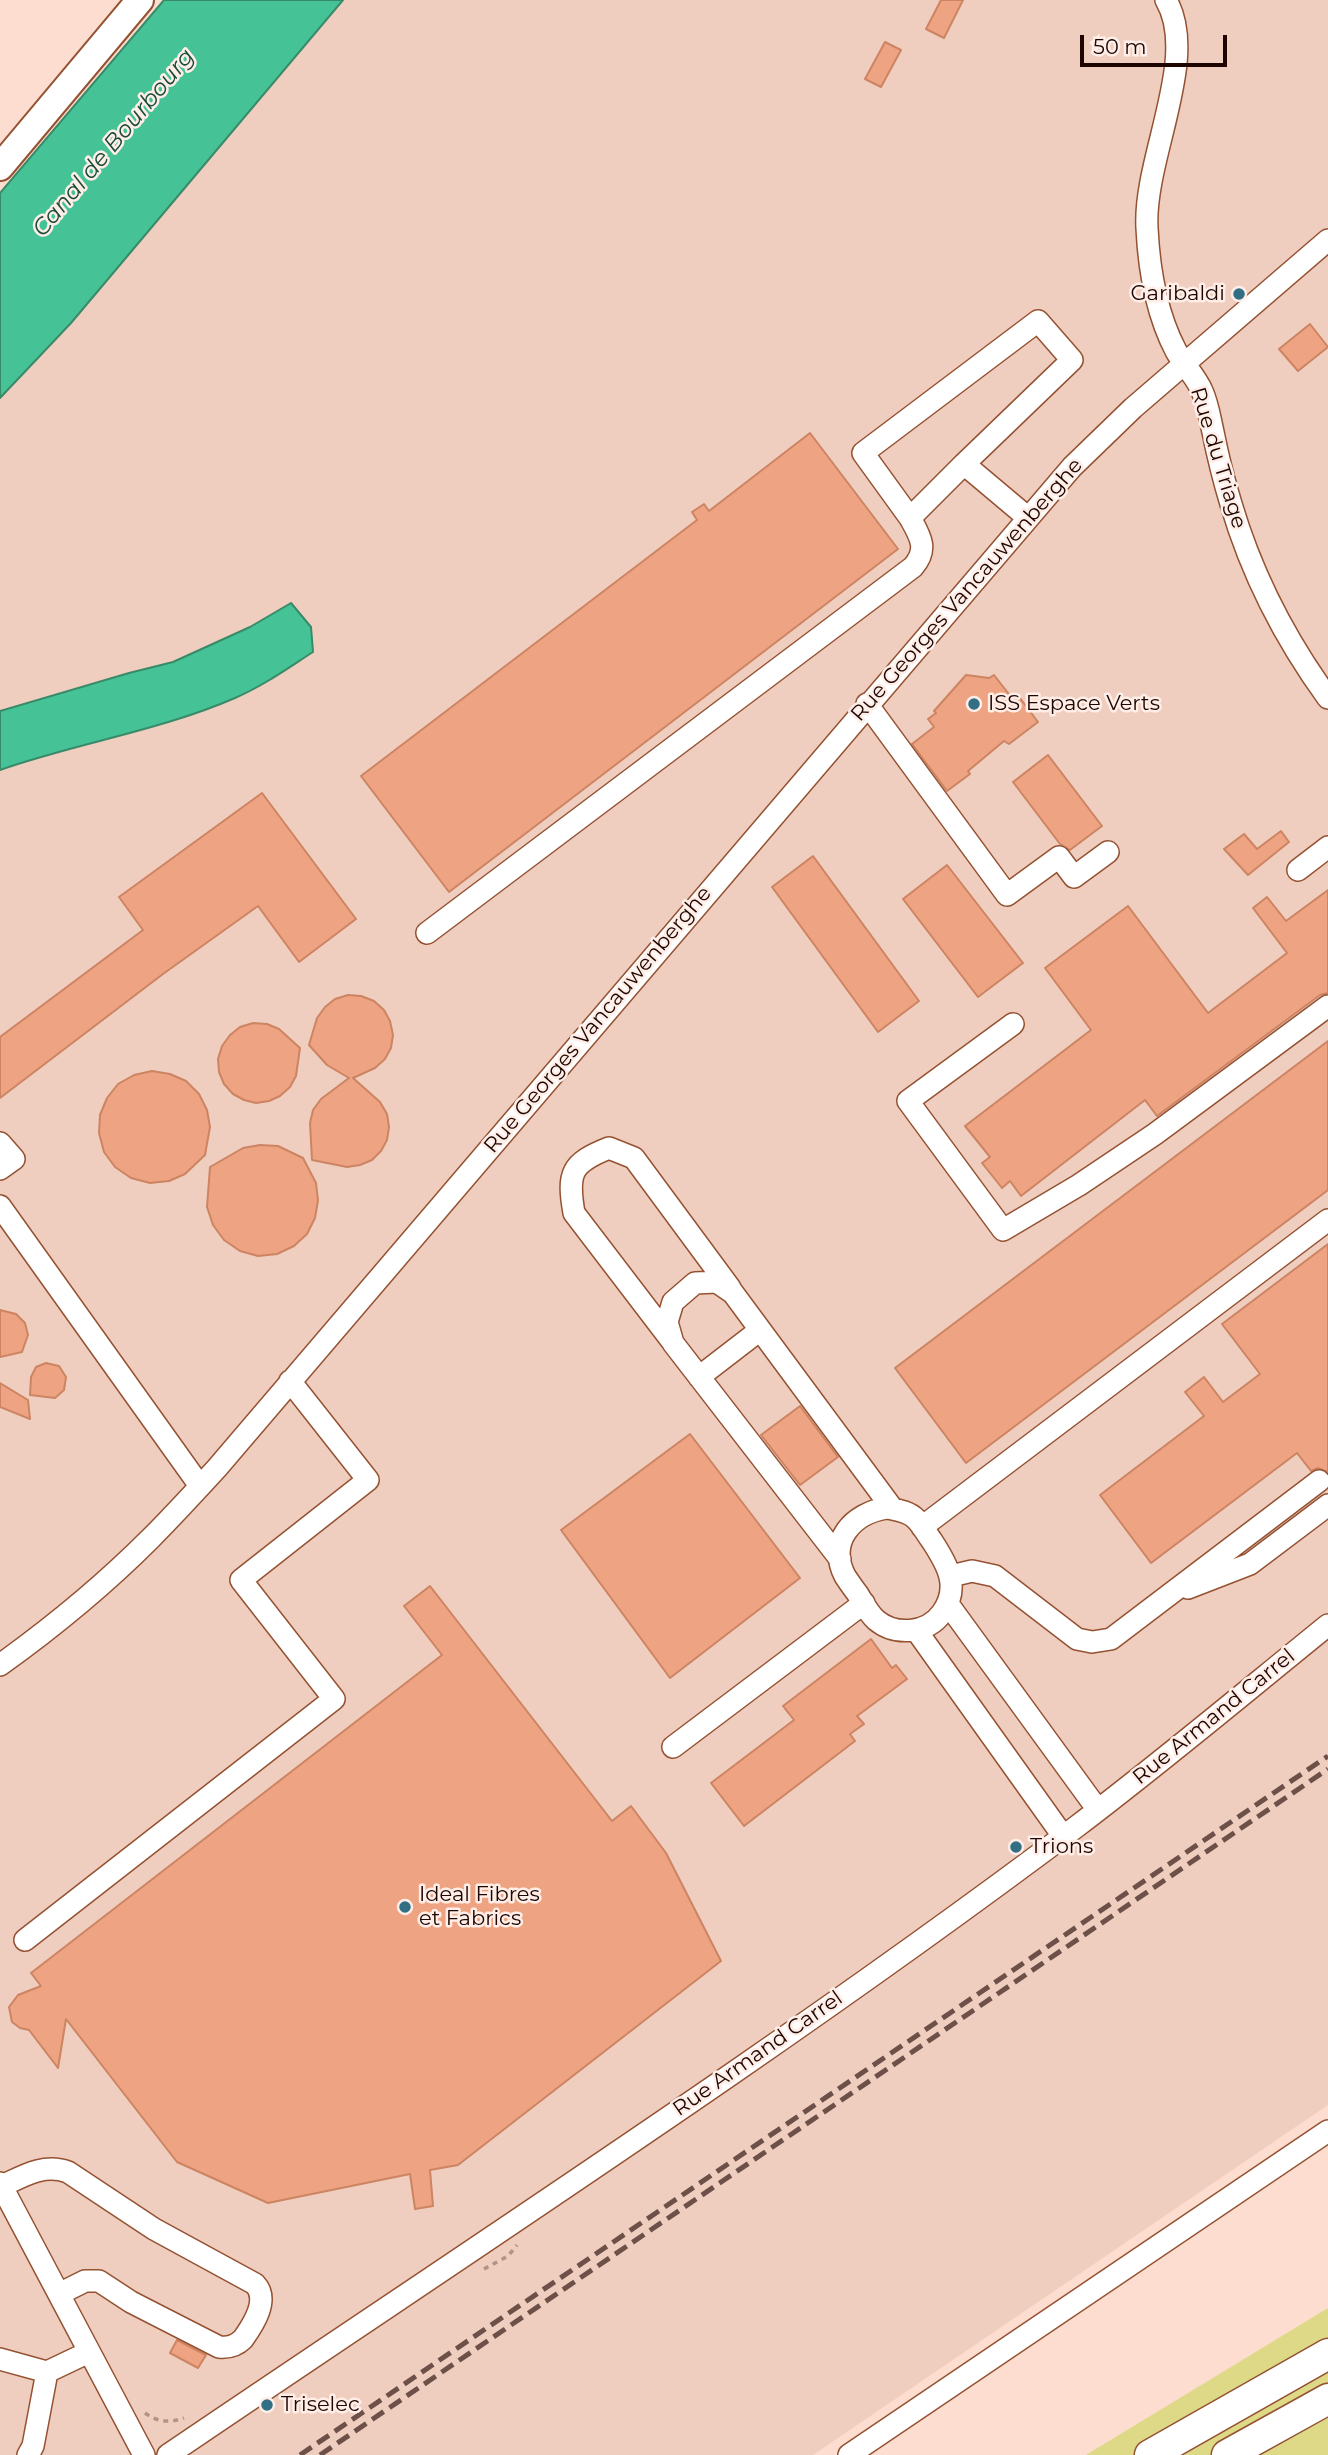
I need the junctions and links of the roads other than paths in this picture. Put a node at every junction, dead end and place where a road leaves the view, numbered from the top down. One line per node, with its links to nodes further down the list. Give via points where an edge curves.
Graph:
1 (140, 0): 3 (main road)
2 (1166, 0): 5 (street, Rue du Triage, via 1177,29 1178,55 1148,194 1147,226 1158,303)
3 (0, 167)
4 (1328, 240): 5 (street, Rue Georges Vancauwenberghe)
5 (1184, 363): 7 (street, Rue Georges Vancauwenberghe, via 1105,433); 9 (street, Rue du Triage, via 1202,391 1231,506 1252,564 1285,632)
6 (964, 464): 7 (street); 8 (street); 8 (street, via 1072,360 1038,321 863,453)
7 (1027, 517): 10 (street, Rue Georges Vancauwenberghe)
8 (910, 518): 14 (street, via 923,546 913,567)
9 (1328, 698)
10 (867, 705): 12 (street, via 1007,895 1059,857 1074,877); 25 (street, Rue Georges Vancauwenberghe)
11 (1328, 847): 13 (street)
12 (1108, 852)
13 (1298, 870)
14 (428, 933)
15 (1328, 1006): 16 (street, via 1155,1134 1003,1230 908,1101)
16 (1013, 1024)
17 (0, 1143): 18 (street, via 14,1159)
18 (0, 1169)
19 (0, 1206): 27 (street)
20 (1328, 1220): 30 (street)
21 (733, 1293): 22 (street); 23 (street, via 717,1282 695,1283 673,1302 667,1322); 23 (street, via 634,1158 609,1149 586,1157 573,1172 574,1213)
22 (760, 1330): 24 (street); 29 (street)
23 (673, 1343): 24 (street)
24 (699, 1377): 31 (street)
25 (290, 1381): 27 (street, Rue Georges Vancauwenberghe); 42 (street, via 368,1480 241,1580 334,1699)
26 (1319, 1482): 33 (street)
27 (200, 1486): 38 (street, Rue Georges Vancauwenberghe, via 108,1578)
28 (1328, 1505): 33 (street, via 1244,1567)
29 (892, 1508): 30 (street, via 916,1519); 31 (street, via 858,1517 847,1529)
30 (922, 1527): 32 (street)
31 (840, 1559): 34 (street)
32 (951, 1576): 33 (street, via 972,1571 995,1576 1077,1639 1092,1642 1111,1639); 35 (street)
33 (1170, 1594)
34 (864, 1603): 37 (street, via 874,1619 888,1628); 39 (street)
35 (948, 1604): 37 (street, via 929,1625); 40 (street)
36 (1328, 1625): 40 (street, Rue Armand Carrel)
37 (916, 1630): 41 (street)
38 (0, 1665)
39 (673, 1747)
40 (1098, 1810): 41 (street, Rue Armand Carrel)
41 (1063, 1836): 53 (street, Rue Armand Carrel, via 775,2043)
42 (25, 1940)
43 (1328, 2132): 54 (street)
44 (1, 2184): 45 (street); 45 (street, via 38,2170 68,2172 154,2229 255,2284 262,2302 239,2344 219,2347 99,2281 85,2281)
45 (59, 2294): 46 (street)
46 (89, 2352): 49 (street); 52 (street)
47 (1328, 2354): 55 (highway)
48 (0, 2359): 49 (street)
49 (47, 2372): 51 (street)
50 (1328, 2399): 56 (highway)
51 (28, 2455)
52 (144, 2455)
53 (169, 2455)
54 (849, 2455)
55 (1150, 2455)
56 (1227, 2455)

